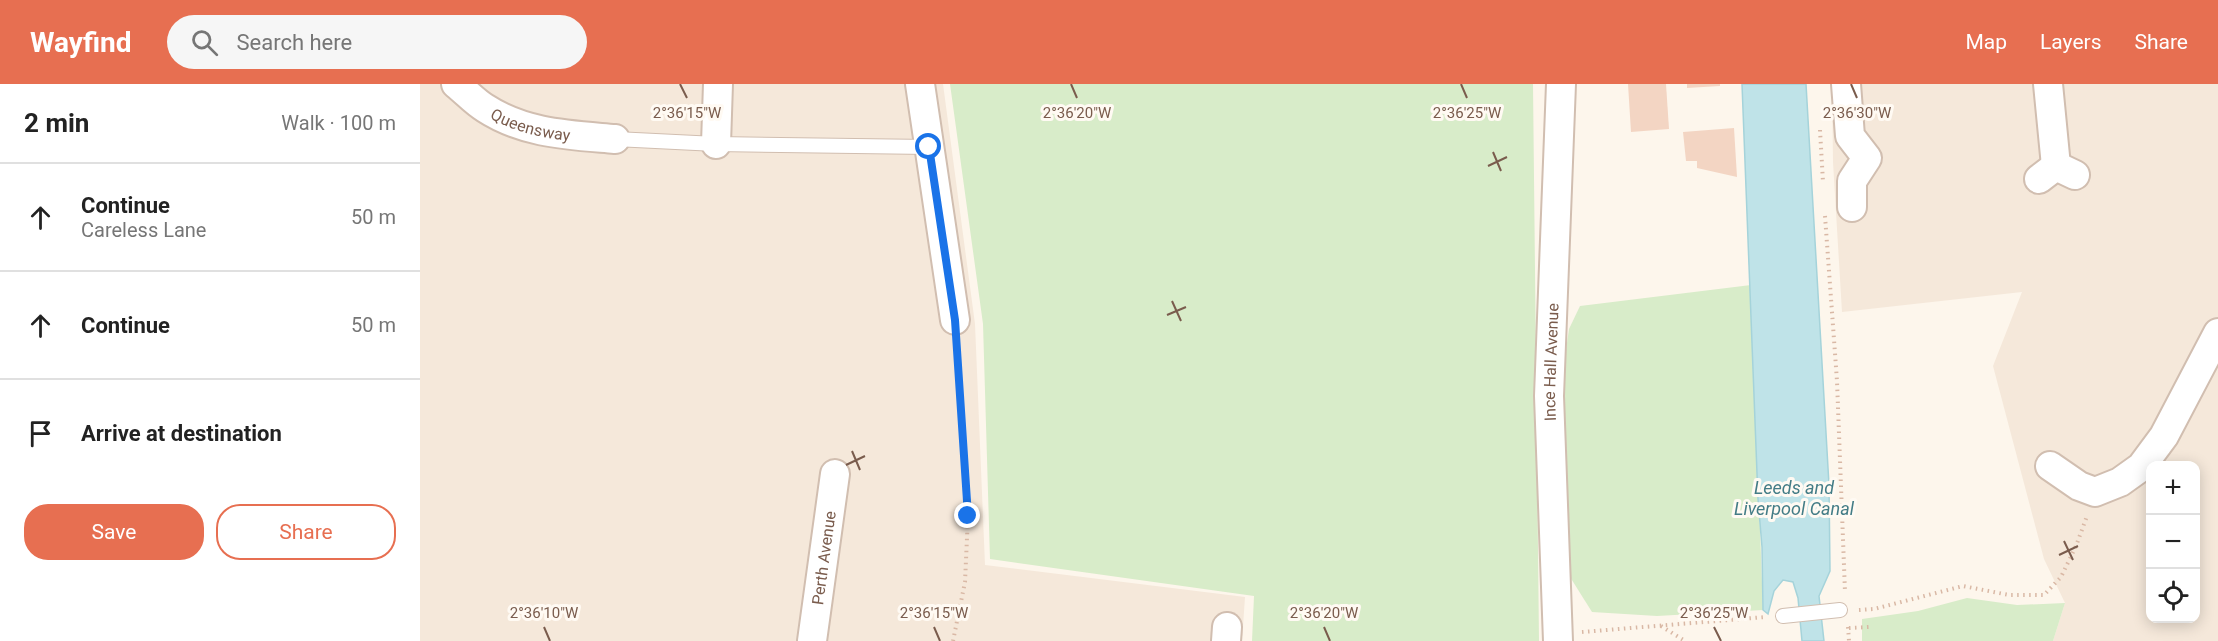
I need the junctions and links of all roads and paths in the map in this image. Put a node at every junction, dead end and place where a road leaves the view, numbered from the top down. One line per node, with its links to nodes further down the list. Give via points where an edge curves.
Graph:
1 (456, 84): 8 (street, Queensway, via 484,108 515,124 545,133)
2 (718, 84): 9 (street)
3 (920, 84): 10 (street)
4 (1561, 84): 24 (street, Ince Hall Avenue, via 1549,396)
5 (1846, 84): 13 (street, via 1850,136 1867,158)
6 (2048, 84): 11 (street)
7 (1819, 119): 12 (path)
8 (615, 139): 9 (lane)
9 (716, 144): 10 (lane)
10 (929, 147): 14 (street)
11 (2057, 173)
12 (1824, 189)
13 (1839, 210): 19 (path, via 1837,381)
14 (955, 320): 26 (path, via 968,516 965,582)
15 (2218, 333): 18 (street, via 2164,436 2141,467 2120,482)
16 (2050, 466): 18 (street)
17 (835, 474): 25 (street, Perth Avenue)
18 (2095, 492): 19 (path, via 2061,577 2044,595 2009,595 1963,586 1874,609)
19 (1843, 610): 20 (lane); 23 (path)
20 (1783, 616): 21 (path)
21 (1661, 626): 24 (path); 27 (path)
22 (1869, 627): 23 (path)
23 (1848, 628): 28 (path)
24 (1558, 637)
25 (812, 641)
26 (953, 641)
27 (1685, 641)
28 (1849, 641)

